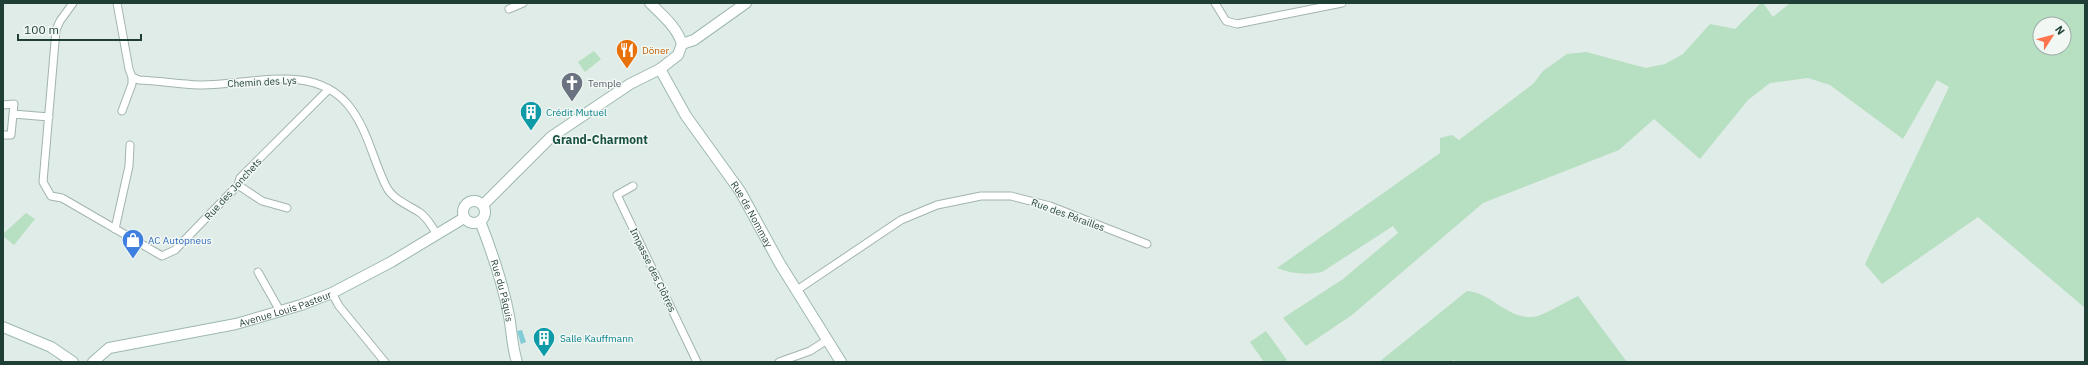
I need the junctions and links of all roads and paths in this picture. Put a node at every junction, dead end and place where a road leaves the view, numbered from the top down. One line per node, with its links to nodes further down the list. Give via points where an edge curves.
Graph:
1 (73, 3): 17 (street, Rue des Jonchets, via 56,30)
2 (117, 3): 12 (street)
3 (523, 3): 9 (street)
4 (650, 3): 10 (street, via 679,35)
5 (746, 3): 10 (street, via 694,40)
6 (1216, 3): 8 (street, via 1226,21 1236,24)
7 (1342, 3): 8 (street)
8 (1333, 4)
9 (509, 9)
10 (682, 44): 11 (street, via 678,55)
11 (660, 69): 22 (street, via 630,84 563,127); 30 (street, Rue de Nommay, via 686,116 740,190)
12 (132, 77): 13 (street, Chemin des Lys, via 139,80 199,85 301,80); 15 (street)
13 (329, 88): 20 (street, Rue des Jonchets, via 240,178); 27 (street, Chemin des Lys, via 350,107 358,120 376,158 386,188 401,202 420,212)
14 (3, 105): 16 (street, via 14,104)
15 (122, 111)
16 (13, 114): 17 (street); 18 (street, via 11,135)
17 (49, 117): 26 (street, Rue des Jonchets, via 43,182 51,196 62,198)
18 (3, 135)
19 (130, 146): 26 (street, via 129,166)
20 (238, 185): 23 (street, via 262,201); 26 (street, Rue des Jonchets, via 167,255 162,256)
21 (633, 186): 39 (street, Impasse des Clôtres, via 617,195)
22 (483, 205): 24 (street, via 477,201 465,205); 25 (street, via 484,217)
23 (287, 208)
24 (464, 218): 25 (street, via 469,222); 27 (street, Avenue Louis Pasteur)
25 (480, 221): 38 (street, Rue du Pâquis, via 491,247 500,280)
26 (115, 228)
27 (436, 234): 31 (street, Avenue Louis Pasteur, via 391,262)
28 (1147, 244): 30 (street, Rue des Pérailles, via 1050,206 1011,196 981,196 937,205 901,220)
29 (258, 272): 32 (street)
30 (797, 290): 34 (street, Rue de Nommay)
31 (332, 293): 32 (street, Avenue Louis Pasteur); 37 (street, via 339,306)
32 (280, 311): 36 (street, Avenue Louis Pasteur, via 236,324 109,348)
33 (3, 327): 35 (street, via 51,347)
34 (827, 340): 40 (street, via 810,351); 41 (street, Rue de Nommay)
35 (73, 362)
36 (92, 362)
37 (385, 362)
38 (517, 362)
39 (697, 362)
40 (780, 362)
41 (841, 362)

